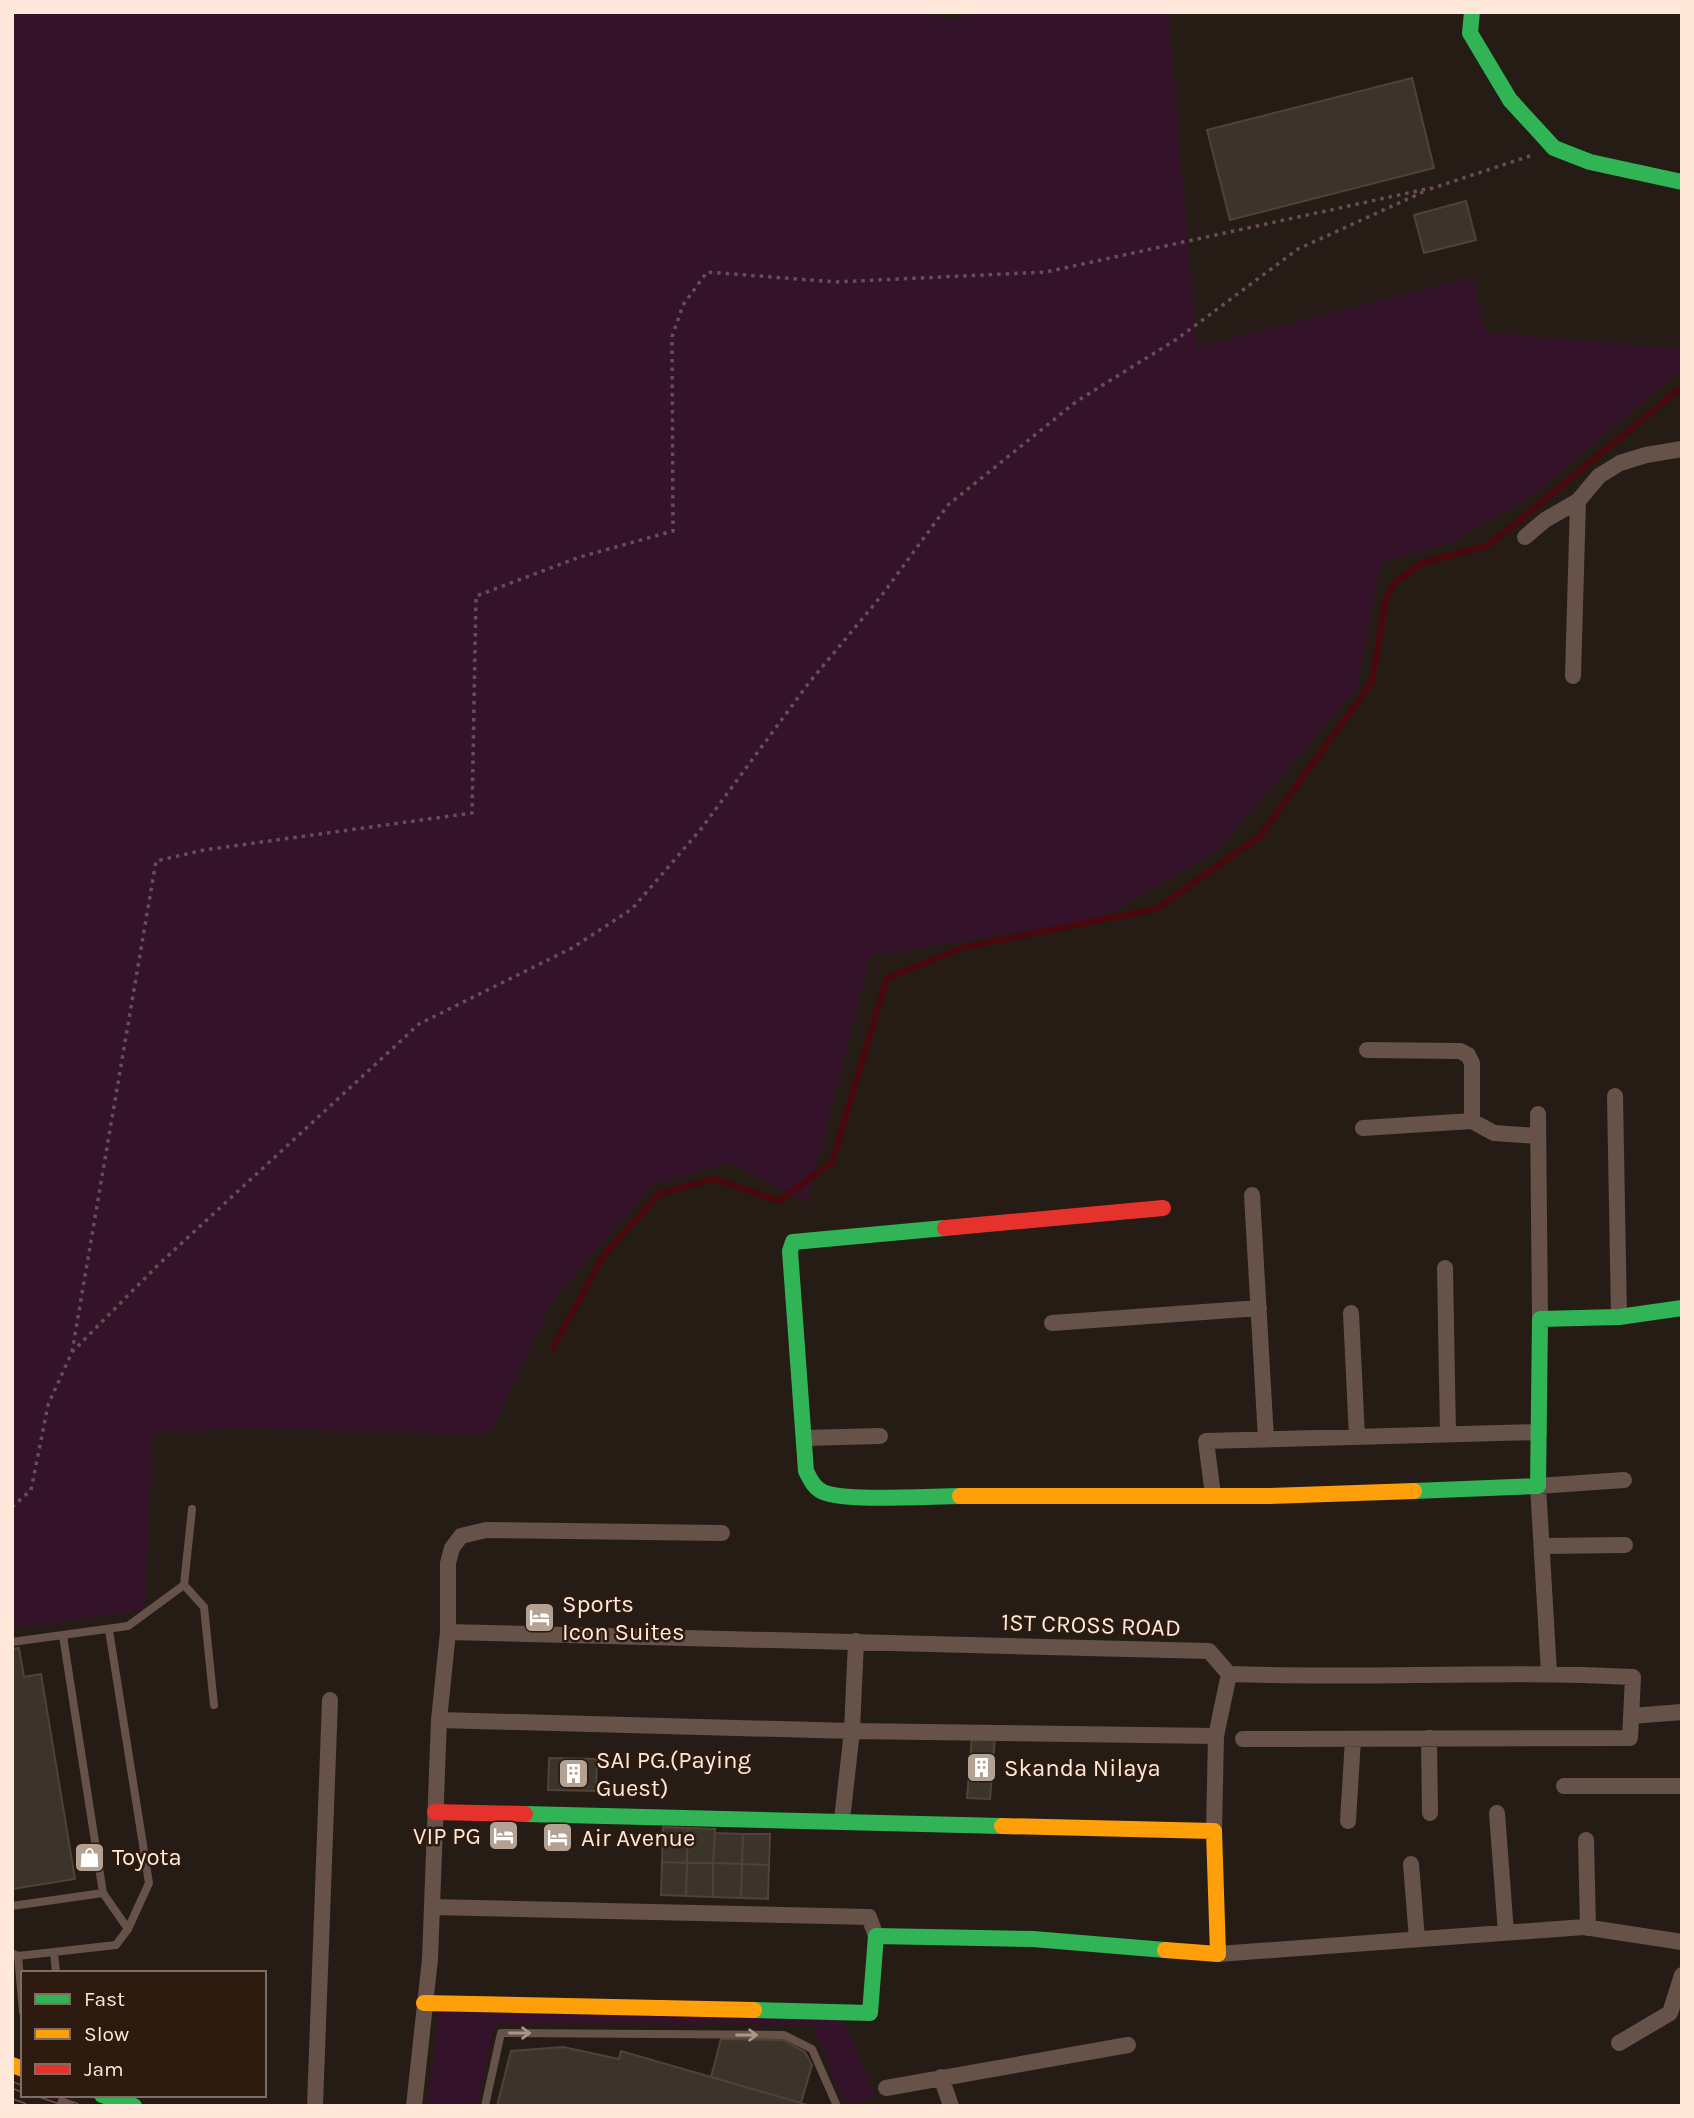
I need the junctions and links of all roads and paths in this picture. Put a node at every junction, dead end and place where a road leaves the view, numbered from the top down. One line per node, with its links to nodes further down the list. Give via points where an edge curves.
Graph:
1 (1472, 12): 2 (street, via 1470,33 1510,100)
2 (1554, 148): 3 (street, via 1590,162); 4 (path)
3 (1682, 183)
4 (1431, 188): 24 (path, via 1298,249 1177,339 1077,401 948,505 701,829 632,909 572,948 419,1024 158,1265); 24 (path, via 1046,272 835,282 707,272 684,305 672,337 673,531 580,557 476,596 472,813 204,850 156,861)
5 (1682, 449): 6 (street, via 1620,463 1599,476)
6 (1578, 501): 7 (street); 8 (street)
7 (1525, 537)
8 (1573, 676)
9 (1367, 1050): 12 (street, via 1460,1051 1468,1055 1472,1063)
10 (1615, 1096): 21 (street)
11 (1538, 1114): 14 (street)
12 (1472, 1121): 13 (street); 14 (street, via 1494,1133)
13 (1363, 1128)
14 (1538, 1136): 22 (street)
15 (1252, 1195): 18 (street)
16 (1163, 1208): 29 (street, via 793,1242)
17 (1445, 1268): 26 (street)
18 (1259, 1308): 23 (street); 30 (street)
19 (1682, 1308): 21 (street)
20 (1351, 1313): 28 (street)
21 (1619, 1317): 22 (street)
22 (1540, 1319): 25 (street)
23 (1052, 1323)
24 (72, 1352): 34 (path, via 48,1405 31,1490)
25 (1539, 1432): 26 (street); 32 (street)
26 (1448, 1434): 28 (street)
27 (880, 1436): 29 (street)
28 (1357, 1437): 30 (street)
29 (804, 1438): 33 (street, via 806,1471 814,1488 825,1494)
30 (1266, 1439): 33 (street, via 1206,1441)
31 (1624, 1480): 32 (street)
32 (1538, 1486): 33 (street); 38 (street)
33 (1213, 1495)
34 (12, 1507)
35 (192, 1509): 39 (lane)
36 (722, 1533): 41 (street, via 474,1531 461,1536 452,1548)
37 (1625, 1545): 38 (street)
38 (1542, 1546): 45 (street)
39 (184, 1585): 40 (lane, via 128,1626); 48 (lane, via 204,1606)
40 (109, 1630): 42 (lane); 71 (lane, via 149,1883)
41 (447, 1632): 43 (street, 1ST CROSS ROAD); 51 (street)
42 (63, 1636): 44 (lane); 67 (lane)
43 (856, 1640): 46 (street, 1ST CROSS ROAD, via 1209,1651); 52 (street)
44 (12, 1642)
45 (1549, 1673): 46 (street); 50 (street, via 1633,1677)
46 (1229, 1674): 53 (street)
47 (330, 1700): 89 (street)
48 (214, 1705)
49 (1682, 1712): 50 (street)
50 (1631, 1716): 54 (street, via 1630,1738)
51 (439, 1720): 52 (street); 59 (street)
52 (852, 1731): 53 (street); 62 (street)
53 (1216, 1736): 64 (street)
54 (1429, 1738): 56 (street); 60 (street)
55 (1243, 1739): 56 (street)
56 (1353, 1739): 63 (street)
57 (1682, 1786): 58 (street)
58 (1564, 1787)
59 (435, 1812): 62 (street); 69 (street)
60 (1430, 1813)
61 (1497, 1813): 72 (street)
62 (842, 1820): 64 (street)
63 (1348, 1821)
64 (1214, 1831): 78 (street)
65 (1586, 1840): 70 (street)
66 (1411, 1864): 74 (street)
67 (103, 1893): 68 (lane); 71 (lane)
68 (12, 1906)
69 (432, 1907): 73 (street, via 869,1917); 82 (street)
70 (1588, 1928): 72 (street); 75 (street)
71 (128, 1929): 76 (lane, via 116,1945)
72 (1506, 1933): 74 (street)
73 (876, 1936): 78 (street, via 1033,1939); 82 (street, via 870,2013)
74 (1417, 1939): 78 (street)
75 (1682, 1942)
76 (54, 1953): 77 (lane); 79 (lane)
77 (15, 1954): 81 (lane)
78 (1218, 1954)
79 (56, 1971)
80 (1682, 1975): 83 (street, via 1670,2013)
81 (21, 1998)
82 (424, 2003): 90 (street)
83 (1619, 2043)
84 (1128, 2045): 85 (street)
85 (941, 2077): 86 (street); 93 (street)
86 (886, 2088)
87 (108, 2097): 88 (street)
88 (134, 2106)
89 (315, 2106)
90 (414, 2106)
91 (485, 2106): 92 (lane, one-way to 92, via 501,2033 784,2035 813,2049)
92 (836, 2106)
93 (951, 2106)

